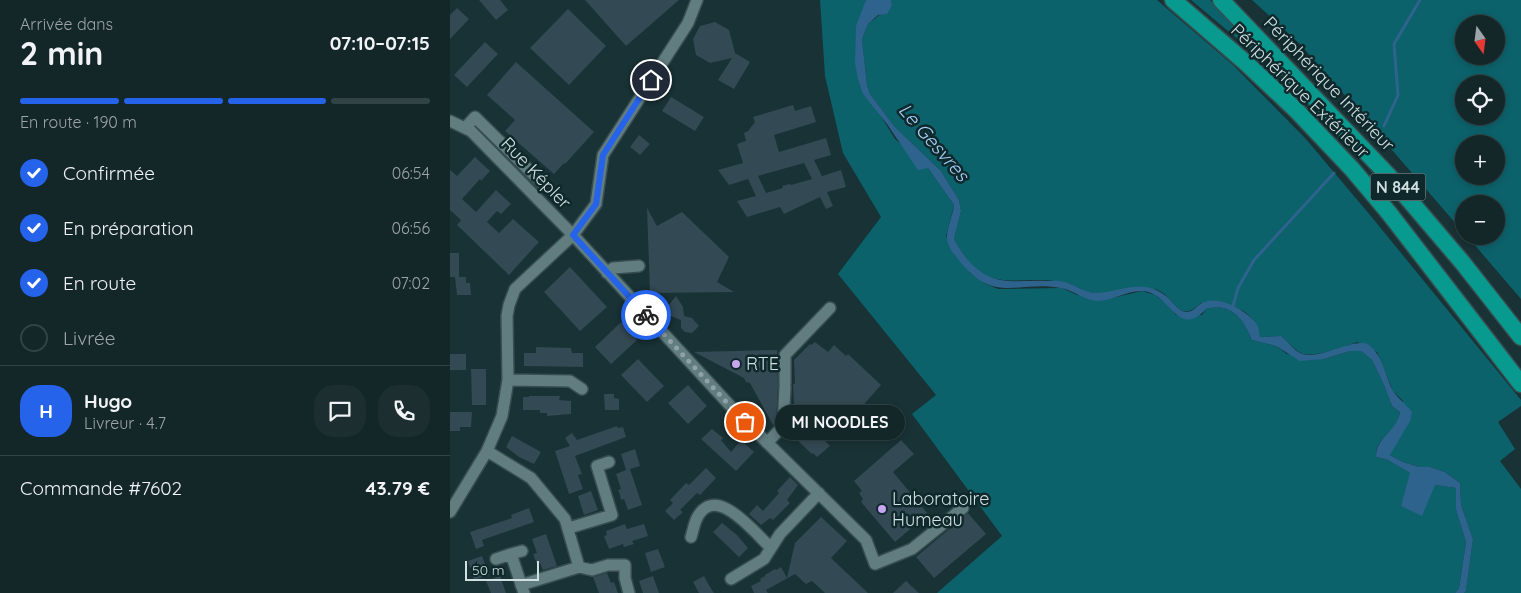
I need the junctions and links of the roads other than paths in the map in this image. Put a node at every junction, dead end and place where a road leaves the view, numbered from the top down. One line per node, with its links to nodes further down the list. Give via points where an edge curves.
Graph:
1 (698, 0): 7 (street, via 688,23 603,155 596,204)
2 (1173, 0): 13 (highway, Périphérique Extérieur / N 844, via 1246,62 1352,169 1420,251)
3 (1221, 0): 11 (highway, Périphérique Intérieur / N 844, via 1387,174)
4 (450, 121): 5 (street, Rue Képler)
5 (464, 128): 6 (street, via 475,117); 7 (street, Rue Képler, via 471,130)
6 (542, 183)
7 (573, 235): 9 (street, Rue Képler); 12 (street, via 515,289 507,316)
8 (639, 266): 9 (street, via 613,268)
9 (607, 273): 15 (street, Rue Képler)
10 (830, 308): 15 (street, via 785,355 783,426)
11 (1518, 332)
12 (508, 380): 14 (street, via 570,381); 16 (street, via 502,416)
13 (1521, 384)
14 (582, 389)
15 (767, 443): 18 (street, Rue Képler)
16 (487, 451): 20 (street); 21 (street, via 531,478)
17 (609, 462): 21 (street, via 597,466 612,515)
18 (819, 493): 19 (street, Rue Képler, via 866,540 875,564 912,549); 23 (street)
19 (963, 508)
20 (450, 512)
21 (569, 528): 25 (street)
22 (691, 537): 23 (street, via 702,512 707,508 724,506)
23 (770, 548): 26 (street, via 764,559)
24 (496, 559): 27 (street, via 516,552)
25 (579, 567): 27 (street); 28 (street, via 592,570 608,565 625,565)
26 (731, 579)
27 (522, 589)
28 (630, 593)

